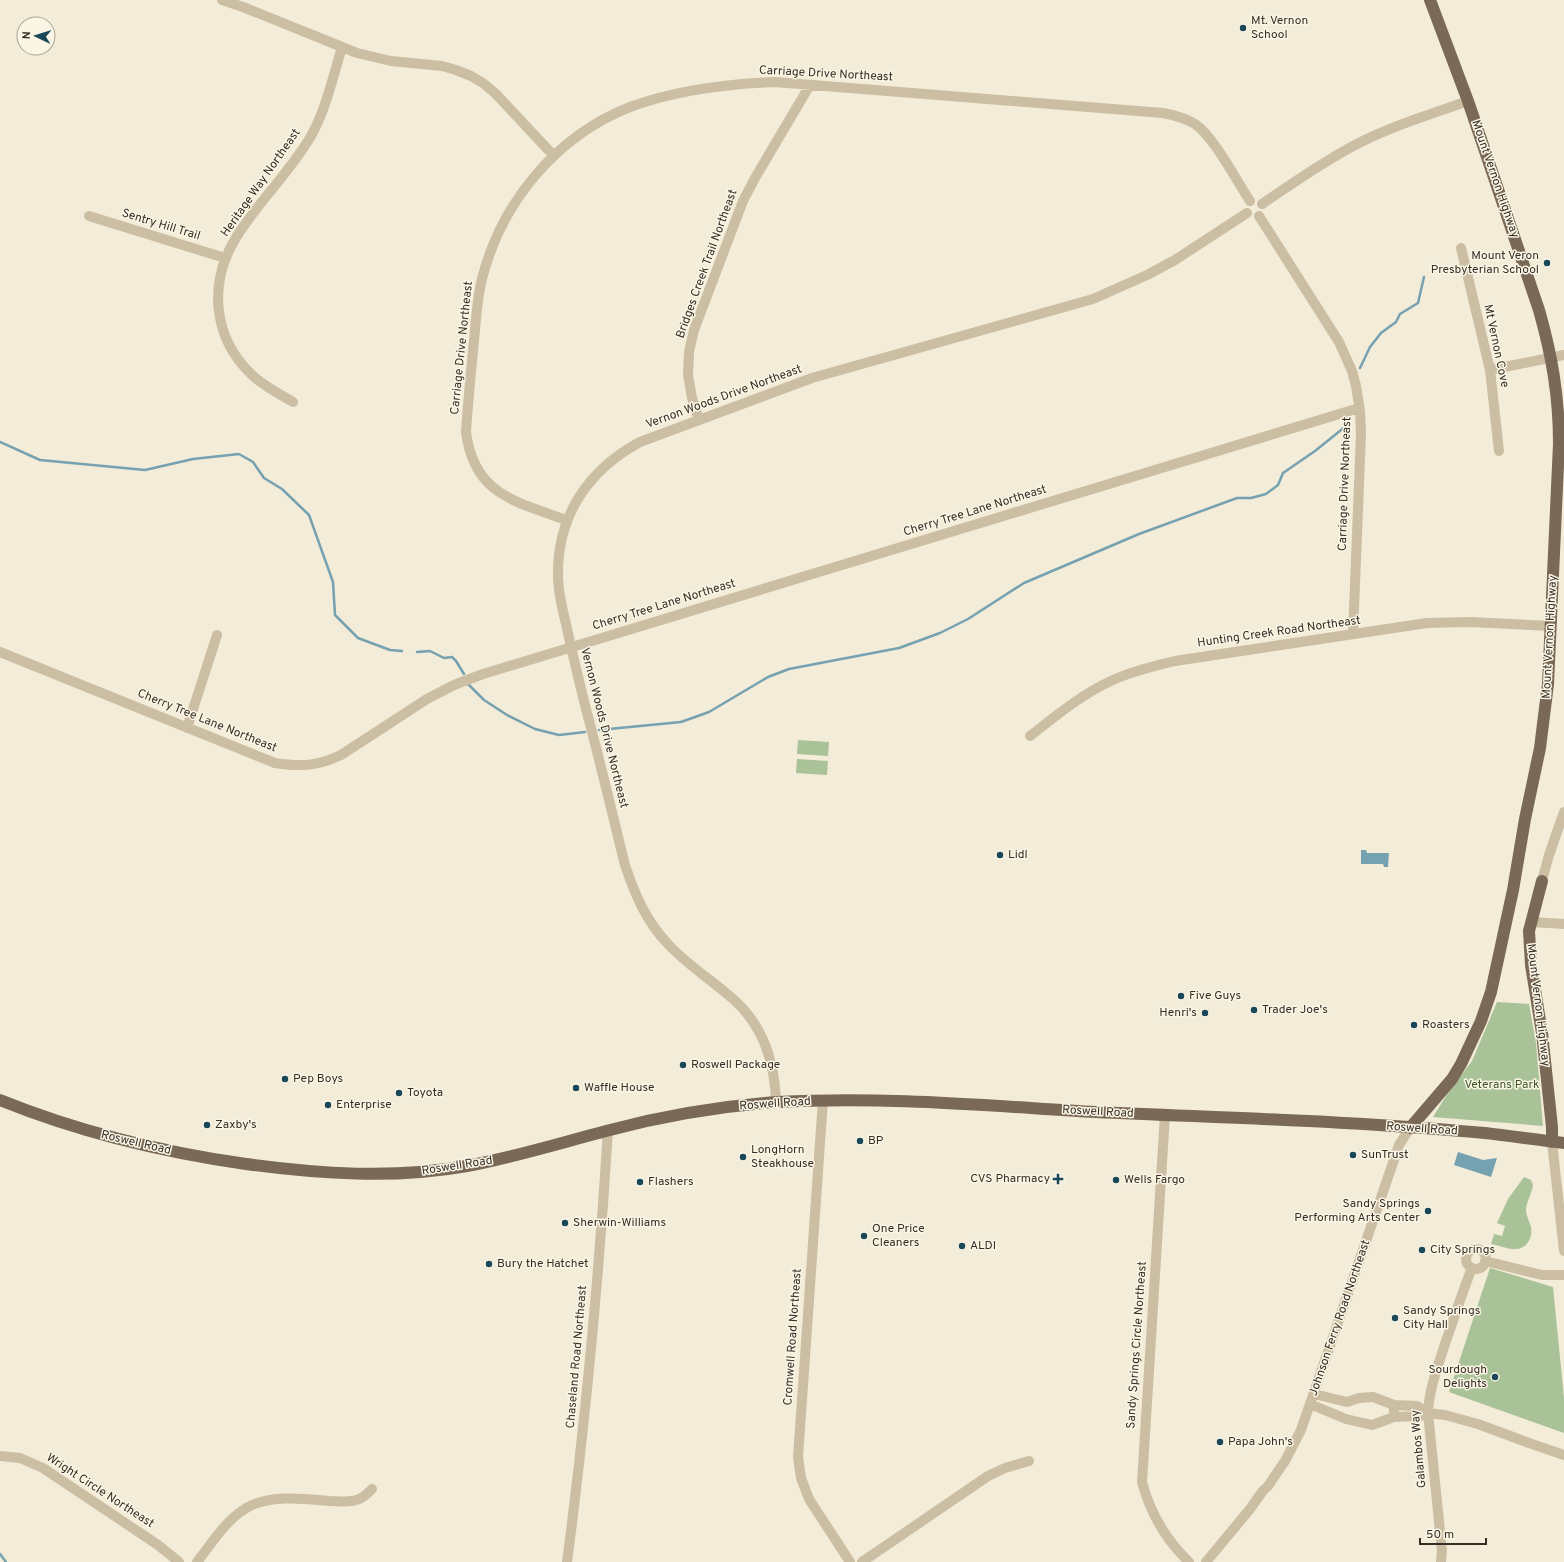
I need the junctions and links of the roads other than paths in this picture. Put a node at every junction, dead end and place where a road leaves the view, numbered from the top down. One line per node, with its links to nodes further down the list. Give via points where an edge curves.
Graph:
1 (222, 0): 3 (street)
2 (1430, 0): 5 (main road, Mount Vernon Highway)
3 (342, 47): 6 (street, via 374,58 442,66 471,76 496,94); 13 (street, Heritage Way Northeast, via 326,101 311,136 237,236)
4 (810, 84): 6 (street, Carriage Drive Northeast, via 749,83 658,98 602,121); 7 (street, Carriage Drive Northeast, via 1177,116 1194,123 1210,137); 19 (street, Bridges Creek Trail Northeast, via 743,201 694,330 689,352 688,375 692,398)
5 (1468, 101): 8 (street, via 1358,144 1328,160); 15 (main road, Mount Vernon Highway, via 1539,310)
6 (554, 156): 21 (street, Carriage Drive Northeast, via 514,204 487,260 477,305 466,432 473,462 481,476 492,487 512,500)
7 (1250, 201): 8 (street, via 1256,200); 9 (street, via 1246,205)
8 (1262, 204): 11 (street, via 1263,211)
9 (1247, 213): 11 (street); 19 (street, Vernon Woods Drive Northeast, via 1175,260 1093,299 812,378)
10 (90, 216): 13 (street, Sentry Hill Trail)
11 (1259, 216): 18 (street, Carriage Drive Northeast, via 1339,342 1352,371)
12 (1460, 248): 16 (street, Mt Vernon Cove)
13 (225, 258): 17 (street, Heritage Way Northeast, via 219,278 218,300 220,321 228,342 252,376)
14 (1564, 355): 15 (street)
15 (1551, 357): 16 (street); 22 (main road, Mount Vernon Highway, via 1559,411)
16 (1490, 370): 20 (street, Mt Vernon Cove)
17 (293, 402)
18 (1359, 408): 23 (street, Carriage Drive Northeast, via 1361,434); 25 (street, Cherry Tree Lane Northeast)
19 (700, 420): 21 (street, Vernon Woods Drive Northeast, via 640,442 615,458 588,484)
20 (1500, 451)
21 (566, 520): 25 (street, Vernon Woods Drive Northeast, via 560,546 558,576)
22 (1551, 626): 23 (street, Hunting Creek Road Northeast, via 1449,622); 30 (main road, Mount Vernon Highway, via 1545,716)
23 (1353, 634): 28 (street, Hunting Creek Road Northeast, via 1175,661 1141,669 1088,693)
24 (217, 635): 27 (street)
25 (571, 647): 27 (street, Cherry Tree Lane Northeast, via 454,685 427,699 341,755 316,764 296,766 275,763); 36 (street, Vernon Woods Drive Northeast, via 634,894 649,920 668,944 734,1000 754,1022 772,1065)
26 (0, 652): 27 (street, Cherry Tree Lane Northeast)
27 (187, 728)
28 (1030, 736)
29 (1564, 812): 31 (street)
30 (1517, 860): 38 (main road, Johnson Ferry Road Northeast, via 1491,992 1470,1049 1452,1079)
31 (1542, 881): 32 (main road, Mount Vernon Highway)
32 (1532, 922): 33 (street); 40 (main road, Mount Vernon Highway, via 1529,931 1531,965 1542,1033 1552,1126)
33 (1564, 924)
34 (0, 1100): 39 (main road, Roswell Road, via 91,1132 174,1152 211,1159 341,1174 413,1172 462,1167 534,1152)
35 (823, 1100): 36 (main road, Roswell Road); 37 (main road, Roswell Road); 58 (street, Cromwell Road Northeast, via 798,1457 801,1478 809,1499)
36 (776, 1102): 39 (main road, Roswell Road, via 678,1115)
37 (1165, 1115): 38 (main road, Roswell Road); 60 (street, Sandy Springs Circle Northeast, via 1142,1482 1147,1502 1156,1519 1172,1544)
38 (1410, 1128): 40 (main road, Roswell Road); 45 (street, Johnson Ferry Road Northeast, via 1399,1145)
39 (608, 1130): 57 (street, Chaseland Road Northeast, via 589,1376)
40 (1558, 1142): 41 (street, Mount Vernon Highway)
41 (1564, 1251)
42 (1485, 1261): 43 (street, via 1482,1267); 43 (street, Galambos Way, via 1483,1252 1478,1249 1472,1250 1466,1258); 44 (street, Galambos Way, via 1542,1275)
43 (1472, 1268): 48 (street, Galambos Way, via 1438,1366)
44 (1564, 1275)
45 (1312, 1399): 46 (street); 50 (street); 61 (street, Johnson Ferry Road Northeast, via 1300,1430 1268,1486)
46 (1347, 1402): 47 (street, via 1373,1397); 50 (street)
47 (1394, 1405): 48 (street, via 1417,1406); 49 (street)
48 (1428, 1413): 49 (street); 51 (street, via 1478,1424); 62 (street, Galambos Way)
49 (1394, 1418): 50 (street, via 1372,1425)
50 (1346, 1419)
51 (1564, 1455)
52 (0, 1456): 55 (street, Wright Circle Northeast, via 20,1458 43,1468 158,1545)
53 (1030, 1461): 59 (street, via 988,1476)
54 (372, 1489): 56 (street, via 363,1497 351,1501 281,1499 251,1506 229,1522)
55 (179, 1562)
56 (197, 1562)
57 (567, 1562)
58 (850, 1562)
59 (862, 1562)
60 (1189, 1562)
61 (1206, 1562)
62 (1441, 1562)

